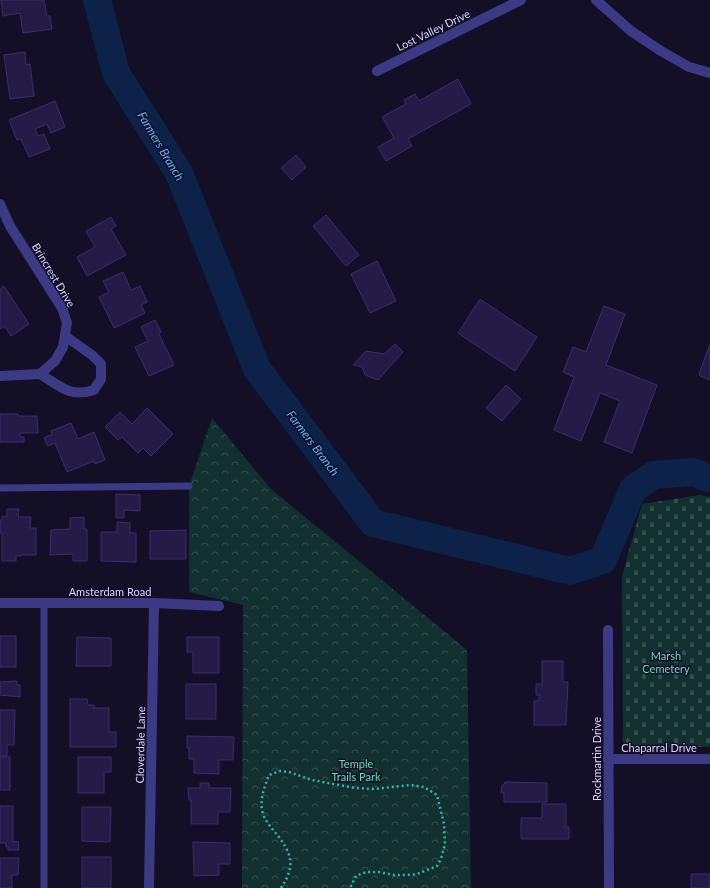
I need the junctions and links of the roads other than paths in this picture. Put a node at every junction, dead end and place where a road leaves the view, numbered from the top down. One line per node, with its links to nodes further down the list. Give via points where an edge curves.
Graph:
1 (522, 0): 3 (street, Lost Valley Drive)
2 (596, 0): 4 (street, via 631,31 661,51 689,67)
3 (377, 71)
4 (710, 73)
5 (0, 204): 6 (street, Brincrest Drive, via 10,226 62,308 67,323)
6 (65, 336): 7 (street, Brincrest Drive, via 63,347 54,361); 7 (street, via 101,364 101,379 94,390 84,394 70,392)
7 (40, 374): 8 (street)
8 (0, 376)
9 (189, 486): 10 (lane)
10 (0, 488)
11 (0, 603): 12 (street, Amsterdam Road)
12 (44, 603): 13 (street, Amsterdam Road); 18 (lane)
13 (154, 603): 14 (street, Amsterdam Road); 19 (street, Cloverdale Lane)
14 (219, 606)
15 (608, 630): 17 (street, Rockmartin Drive)
16 (710, 759): 17 (street, Chaparral Drive)
17 (608, 760): 20 (street, Rockmartin Drive)
18 (44, 888)
19 (149, 888)
20 (609, 888)

